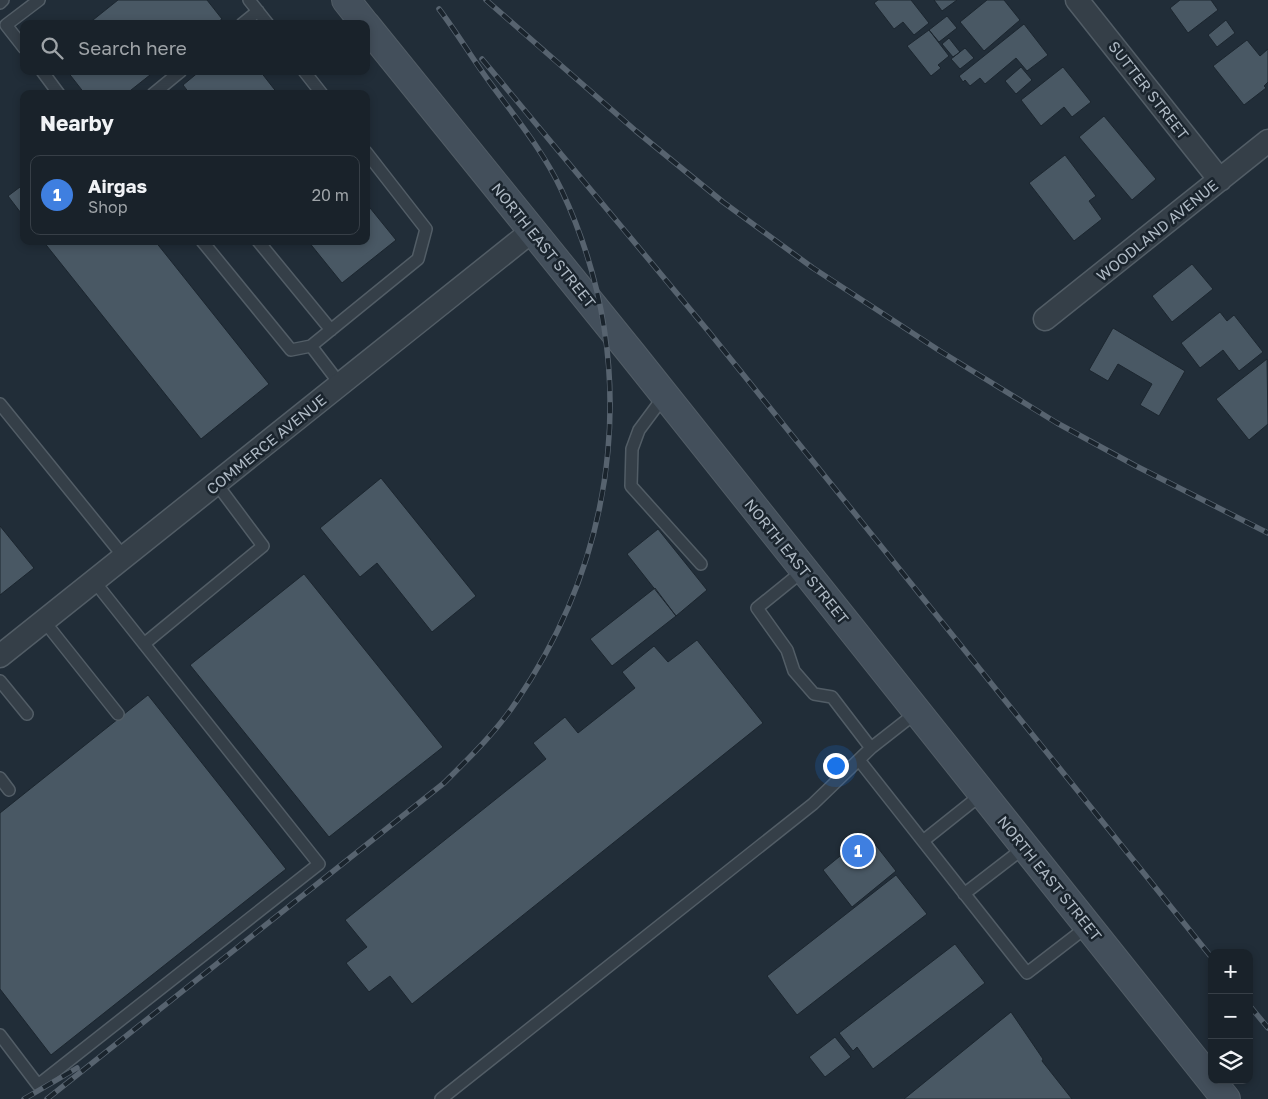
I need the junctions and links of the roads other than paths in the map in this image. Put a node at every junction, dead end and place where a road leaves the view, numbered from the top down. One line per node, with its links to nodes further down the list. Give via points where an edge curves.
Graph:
1 (4, 0): 6 (lane)
2 (39, 0): 11 (lane)
3 (249, 0): 7 (lane)
4 (346, 0): 10 (main road, NORTH EAST STREET)
5 (1077, 0): 22 (street, SUTTER STREET)
6 (0, 3)
7 (258, 11): 8 (lane); 9 (lane)
8 (247, 20)
9 (265, 20)
10 (363, 20)
11 (3, 22): 13 (lane)
12 (370, 29): 23 (main road, NORTH EAST STREET)
13 (20, 43)
14 (45, 75): 17 (lane)
15 (176, 75): 18 (lane)
16 (307, 75): 19 (lane)
17 (56, 90)
18 (157, 90)
19 (319, 90)
20 (1268, 141): 22 (street, WOODLAND AVENUE)
21 (370, 157): 27 (lane, via 426,229 418,259)
22 (1220, 180): 26 (street, WOODLAND AVENUE)
23 (532, 231): 29 (street, COMMERCE AVENUE); 30 (main road, NORTH EAST STREET)
24 (205, 245): 28 (lane, via 291,350)
25 (261, 245): 27 (lane)
26 (1045, 319)
27 (331, 330): 28 (lane)
28 (311, 346): 29 (lane)
29 (340, 384): 32 (street, COMMERCE AVENUE)
30 (665, 395): 34 (lane, via 638,430 632,449 631,486); 35 (main road, NORTH EAST STREET)
31 (0, 404): 33 (lane)
32 (216, 483): 33 (street, COMMERCE AVENUE); 38 (lane, via 263,546)
33 (124, 557): 36 (street, COMMERCE AVENUE)
34 (701, 564)
35 (804, 570): 41 (main road, NORTH EAST STREET); 44 (lane, via 757,608 787,650 794,671 814,694 832,697)
36 (94, 581): 37 (street, COMMERCE AVENUE); 38 (lane)
37 (44, 621): 39 (street, COMMERCE AVENUE); 43 (lane)
38 (144, 644): 53 (lane, via 318,864 38,1085)
39 (0, 656)
40 (0, 680): 42 (lane)
41 (917, 712): 44 (lane); 48 (main road, NORTH EAST STREET)
42 (28, 714)
43 (118, 714)
44 (871, 748): 45 (lane)
45 (858, 760): 49 (lane); 55 (lane, via 813,804)
46 (0, 778): 47 (lane)
47 (9, 790)
48 (982, 794): 49 (lane); 50 (main road, NORTH EAST STREET)
49 (923, 841): 51 (lane)
50 (1025, 847): 51 (lane); 52 (main road, NORTH EAST STREET)
51 (964, 894): 52 (lane, via 1027,973)
52 (1088, 926): 54 (main road, NORTH EAST STREET)
53 (0, 1035)
54 (1218, 1096)
55 (441, 1099)

